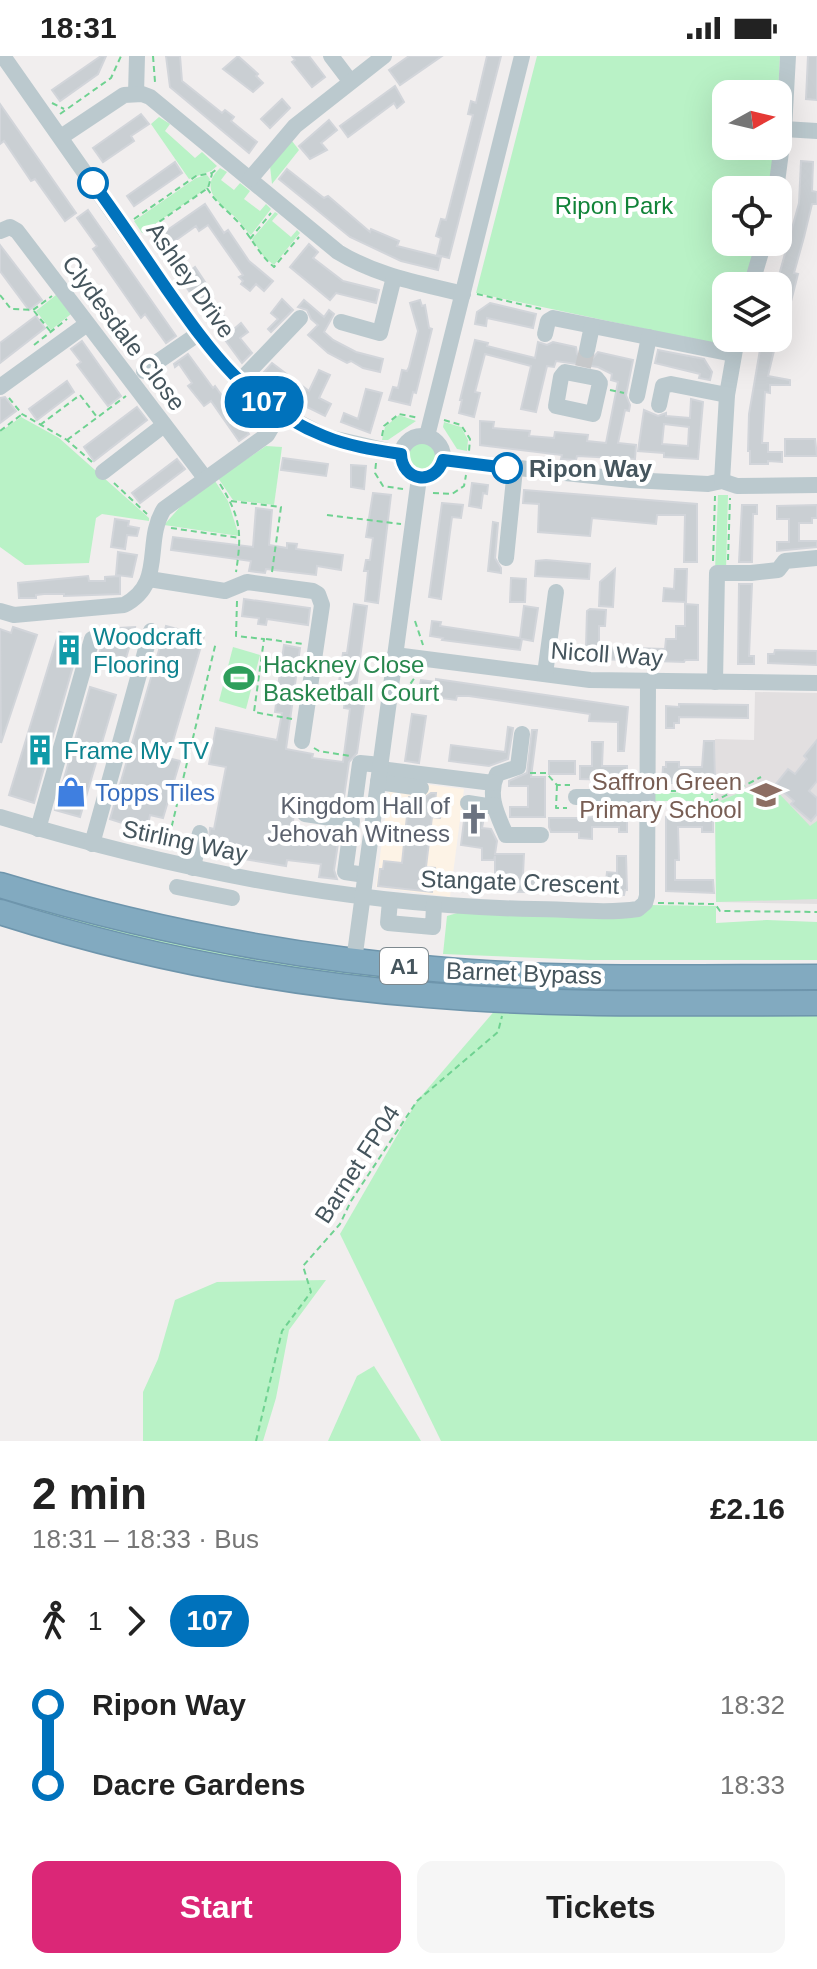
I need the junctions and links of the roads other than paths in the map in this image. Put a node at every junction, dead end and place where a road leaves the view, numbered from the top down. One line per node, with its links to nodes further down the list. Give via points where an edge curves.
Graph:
1 (3, 56): 12 (street, Ashley Drive)
2 (137, 56): 9 (street)
3 (331, 56): 8 (street)
4 (384, 56): 8 (street)
5 (522, 56): 16 (street)
6 (788, 56): 7 (street)
7 (787, 80)
8 (350, 81): 13 (street, via 295,126)
9 (136, 94): 12 (street, via 124,95); 13 (street, via 157,101)
10 (792, 129): 11 (street)
11 (817, 131)
12 (61, 137): 21 (street, Ashley Drive)
13 (250, 179): 15 (street, via 353,262)
14 (0, 231): 17 (street, Clydesdale Close, via 17,231)
15 (394, 277): 16 (street); 19 (street, via 380,333)
16 (464, 293): 36 (street)
17 (82, 318): 29 (street); 35 (street, Clydesdale Close)
18 (300, 318): 28 (street)
19 (341, 322)
20 (592, 326): 22 (street, via 553,318); 23 (street); 25 (street)
21 (198, 334): 27 (street); 28 (street, Ashley Drive)
22 (545, 334)
23 (649, 337): 24 (street); 32 (street)
24 (712, 344)
25 (587, 350)
26 (734, 352): 31 (street)
27 (144, 371)
28 (239, 382): 34 (street, Ashley Drive)
29 (0, 387)
30 (601, 388): 30 (street, via 593,414 556,406 565,372 583,371)
31 (727, 395): 33 (street, via 671,384 663,386); 43 (street)
32 (637, 396)
33 (659, 405)
34 (280, 413): 37 (street, Ashley Drive, via 327,437); 41 (street, via 267,435)
35 (164, 425): 40 (street); 41 (street, Clydesdale Close)
36 (427, 436): 37 (street, via 413,437); 38 (street, via 438,442)
37 (401, 454): 42 (street, via 407,472)
38 (443, 460): 39 (street); 42 (street, via 437,472)
39 (515, 469): 43 (street, via 658,482); 45 (street)
40 (103, 472)
41 (209, 476): 47 (street, via 164,509 156,525)
42 (419, 478): 52 (street)
43 (723, 482): 44 (street)
44 (817, 485)
45 (506, 558)
46 (817, 558): 54 (street, via 785,561 778,570 722,573)
47 (149, 579): 49 (street, via 124,605 14,615); 58 (street, via 225,591 247,582 318,594 322,605)
48 (556, 592): 53 (street)
49 (0, 611)
50 (151, 631): 72 (street)
51 (92, 639): 69 (street)
52 (395, 655): 53 (street, Nicoll Way); 59 (street)
53 (545, 674): 55 (street, Nicoll Way)
54 (715, 682): 55 (street, Nicoll Way); 56 (street, Nicoll Way)
55 (648, 683): 63 (street, Stangate Crescent)
56 (817, 683)
57 (522, 734): 60 (street, via 518,767 497,774)
58 (302, 741)
59 (380, 772): 60 (street); 61 (street); 66 (street); 66 (street, via 360,763 354,808)
60 (493, 783): 65 (street)
61 (421, 788)
62 (576, 797): 63 (street)
63 (647, 797): 78 (street, Stangate Crescent, via 645,903 632,910)
64 (468, 803): 65 (street)
65 (494, 805): 71 (street, via 506,835)
66 (374, 810): 75 (street)
67 (305, 814): 75 (street, via 352,821 345,872)
68 (0, 817): 69 (street, Stirling Way)
69 (38, 829): 72 (street, Stirling Way)
70 (200, 833): 73 (street)
71 (541, 835)
72 (92, 844): 73 (street, Stirling Way)
73 (193, 868): 74 (street, Stirling Way)
74 (221, 875): 77 (street, via 225,896); 78 (street, Stirling Way)
75 (365, 875): 78 (street)
76 (0, 885): 80 (highway, Barnet Bypass / A1, via 148,925)
77 (177, 887)
78 (362, 898): 80 (street)
79 (0, 912): 82 (highway, Barnet Bypass / A1, via 175,958 358,988 498,999)
80 (354, 961): 81 (highway, Barnet Bypass / A1, via 557,976)
81 (817, 977)
82 (817, 1003)

